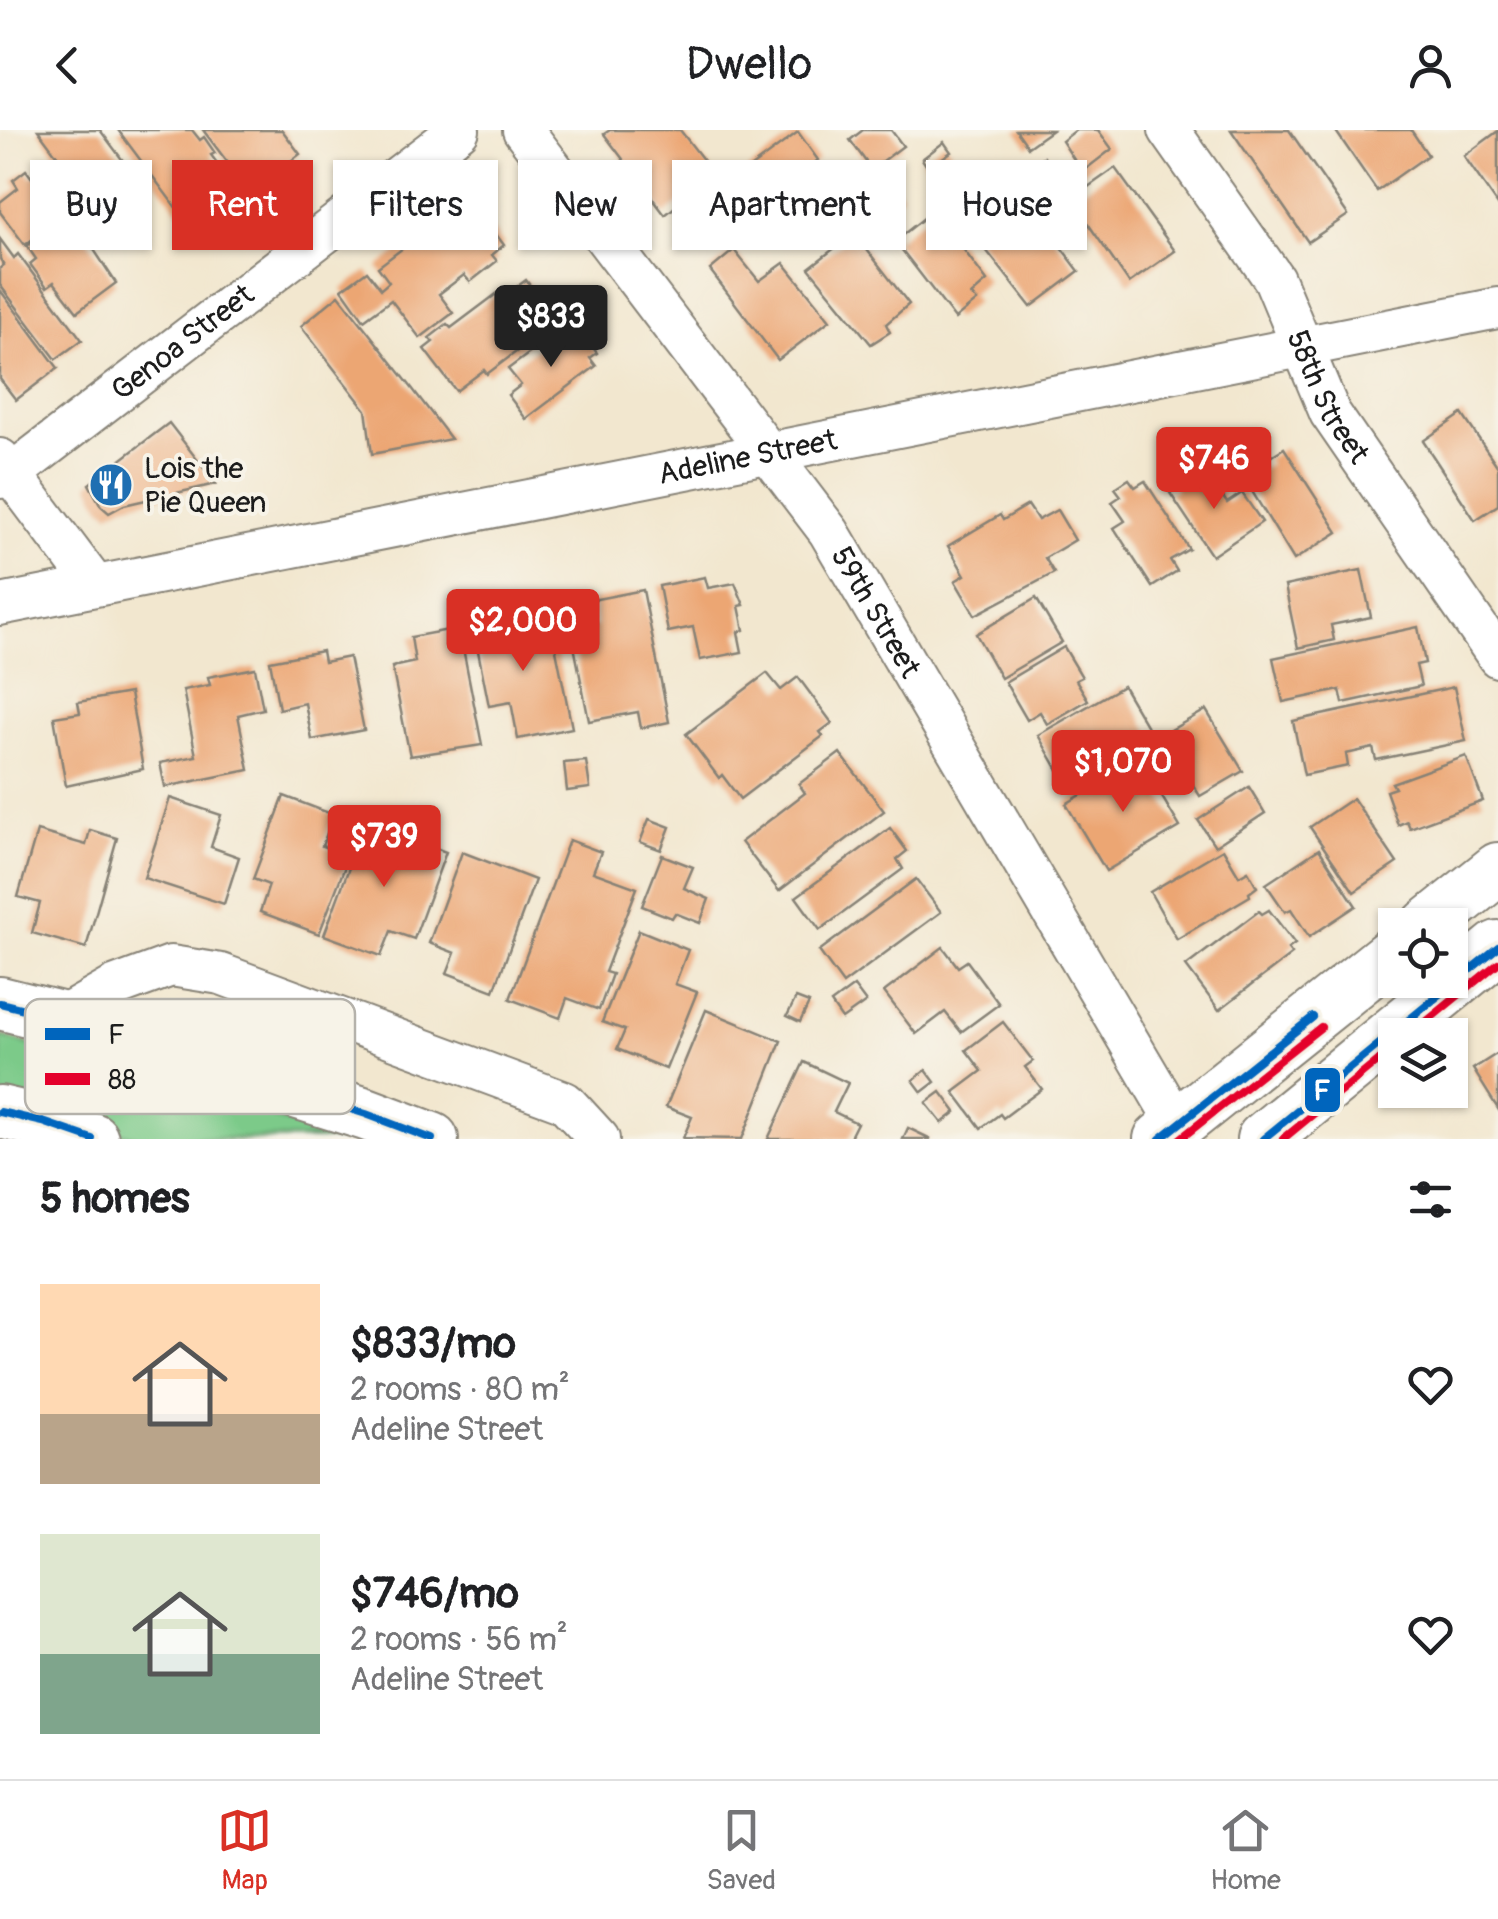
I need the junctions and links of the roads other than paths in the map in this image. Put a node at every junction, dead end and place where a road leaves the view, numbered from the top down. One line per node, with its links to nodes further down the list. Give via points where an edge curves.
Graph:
1 (458, 130): 7 (street, Genoa Street)
2 (523, 130): 6 (street, 59th Street)
3 (1169, 130): 5 (street, 58th Street, via 1274,279)
4 (1498, 308): 5 (street, Adeline Street)
5 (1303, 348): 6 (street, Adeline Street); 10 (street, 58th Street, via 1330,413)
6 (769, 450): 8 (street, Adeline Street); 22 (street, 59th Street, via 828,532)
7 (4, 471): 8 (street)
8 (94, 584): 9 (street, Adeline Street)
9 (0, 605)
10 (1498, 657)
11 (1498, 868): 12 (main road)
12 (1449, 908)
13 (1498, 946): 26 (main road)
14 (1378, 965): 22 (main road)
15 (93, 999): 16 (street, via 171,966 221,974)
16 (288, 999)
17 (0, 1003): 18 (main road)
18 (25, 1009)
19 (355, 1024): 25 (street, via 566,1102)
20 (355, 1111): 24 (main road)
21 (0, 1112): 23 (main road)
22 (1169, 1132)
23 (92, 1139)
24 (432, 1139)
25 (599, 1139)
26 (1262, 1139)

